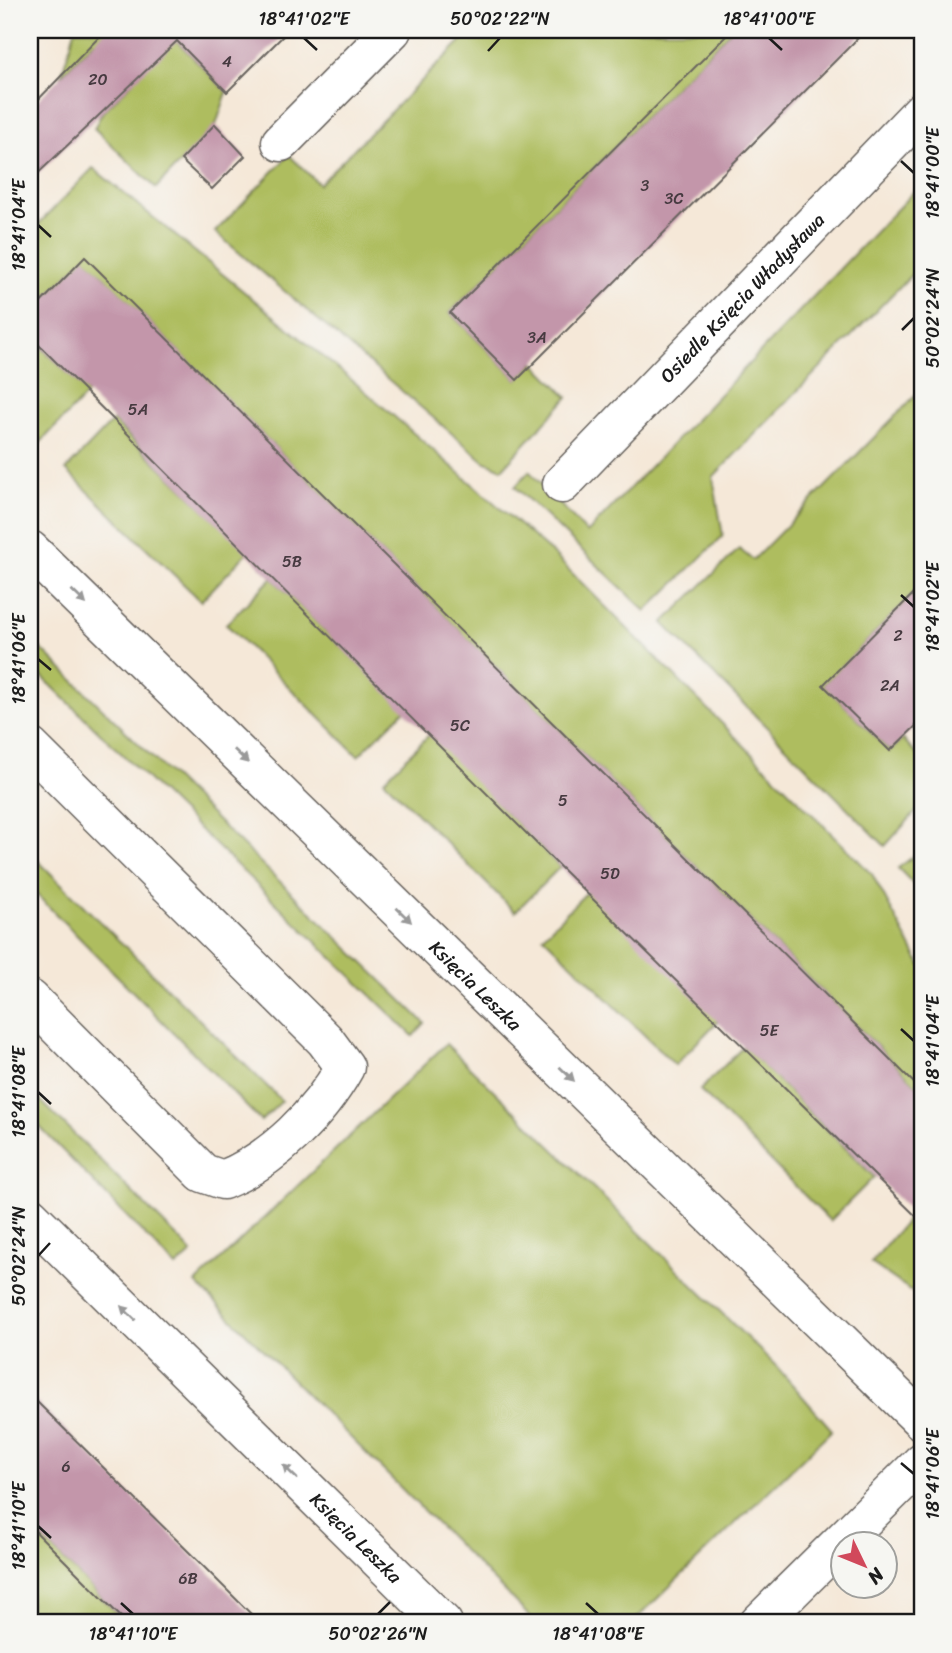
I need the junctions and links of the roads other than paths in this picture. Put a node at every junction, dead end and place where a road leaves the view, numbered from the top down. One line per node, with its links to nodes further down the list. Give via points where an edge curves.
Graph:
1 (392, 30): 3 (street)
2 (922, 111): 4 (street, Osiedle Księcia Władysława)
3 (281, 142)
4 (562, 484)
5 (30, 550): 9 (street, Księcia Leszka, one-way to 9)
6 (30, 747): 7 (street, via 325,1040 345,1067 329,1097 305,1121 246,1171 223,1180 203,1173)
7 (30, 999)
8 (30, 1216): 11 (street, Księcia Leszka, one-way to 8)
9 (922, 1421)
10 (922, 1462): 12 (street)
11 (443, 1623)
12 (759, 1623)

